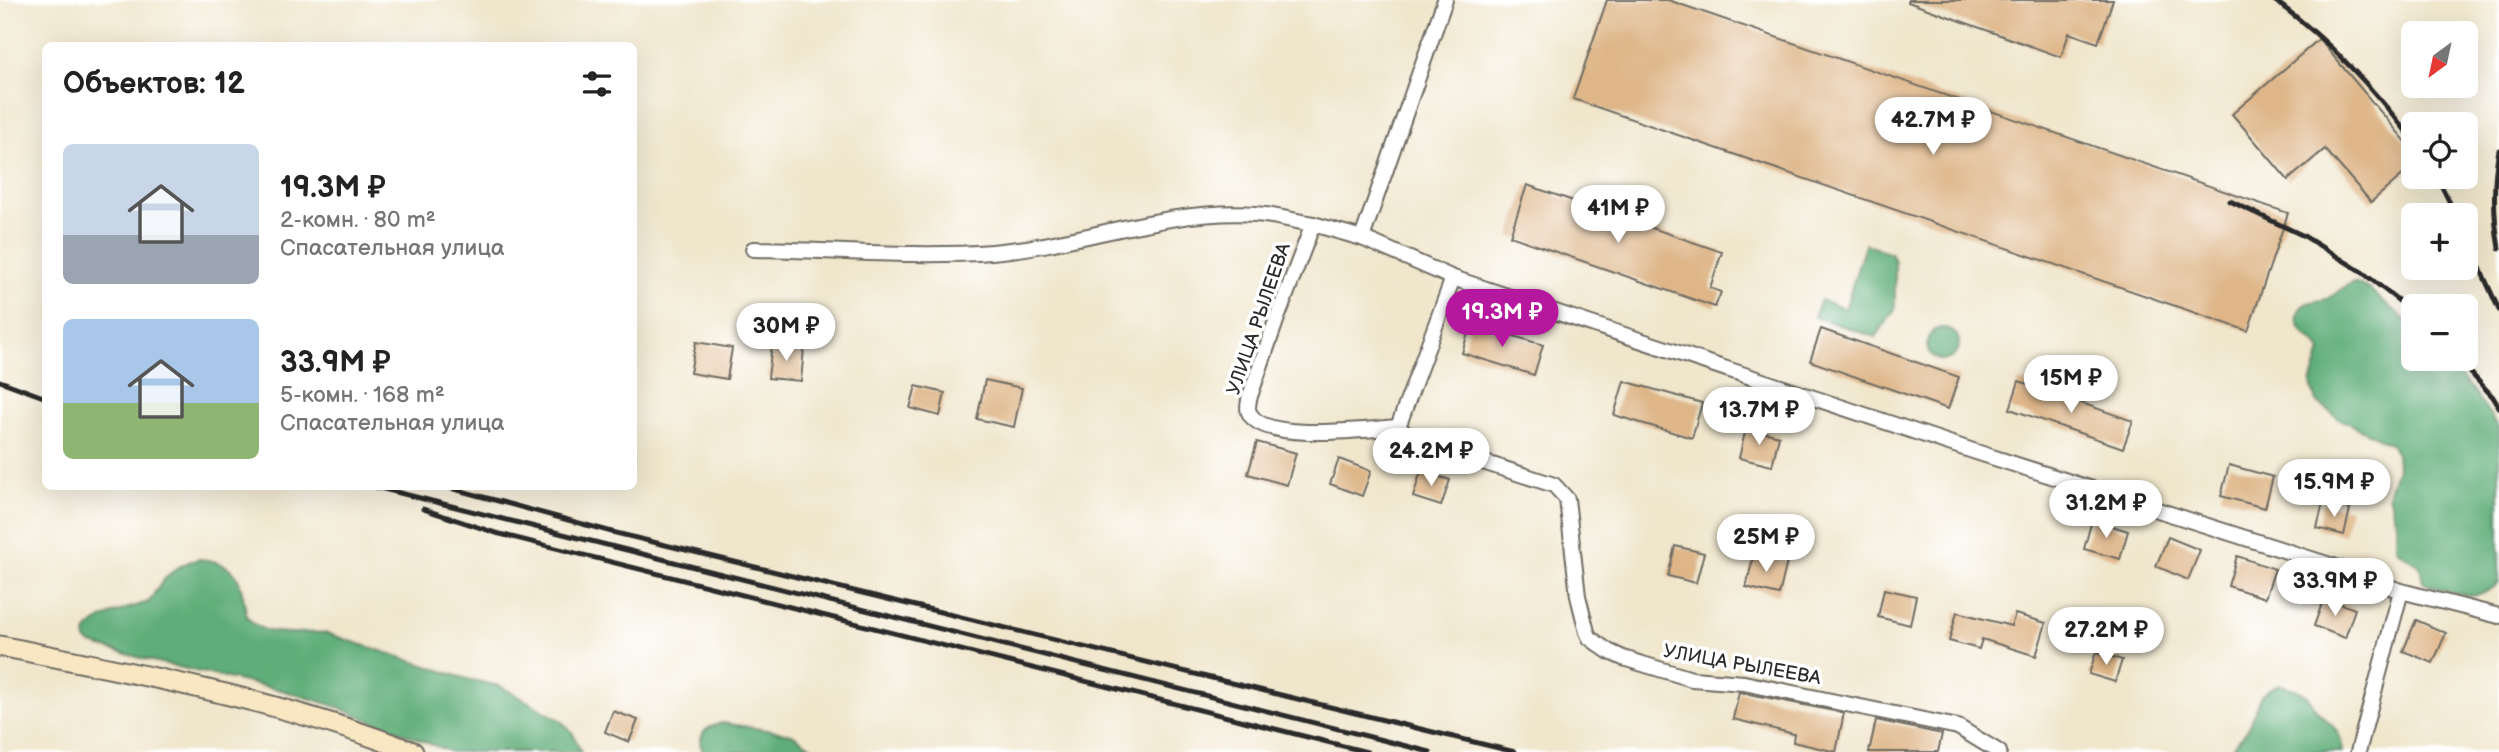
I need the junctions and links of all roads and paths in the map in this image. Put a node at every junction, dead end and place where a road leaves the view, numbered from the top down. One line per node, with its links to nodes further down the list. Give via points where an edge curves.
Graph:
1 (1446, 0): 3 (street)
2 (1313, 224): 3 (street); 4 (street, УЛИЦА РЫЛЕЕВА, via 1254,214 1225,215 1144,223 994,251 911,254); 6 (street, УЛИЦА РЫЛЕЕВА, via 1250,398 1250,416 1261,425 1305,431 1342,433)
3 (1362, 238): 5 (street)
4 (753, 249)
5 (1452, 278): 6 (street); 7 (street)
6 (1398, 427): 11 (street, УЛИЦА РЫЛЕЕВА, via 1412,439 1530,476 1561,491 1569,510 1582,619 1590,638 1608,651 1692,679 1744,683 1958,727)
7 (2401, 591): 8 (street); 12 (street)
8 (2499, 616)
9 (0, 646): 10 (main road, via 245,699)
10 (413, 752)
11 (1999, 752)
12 (2358, 752)

